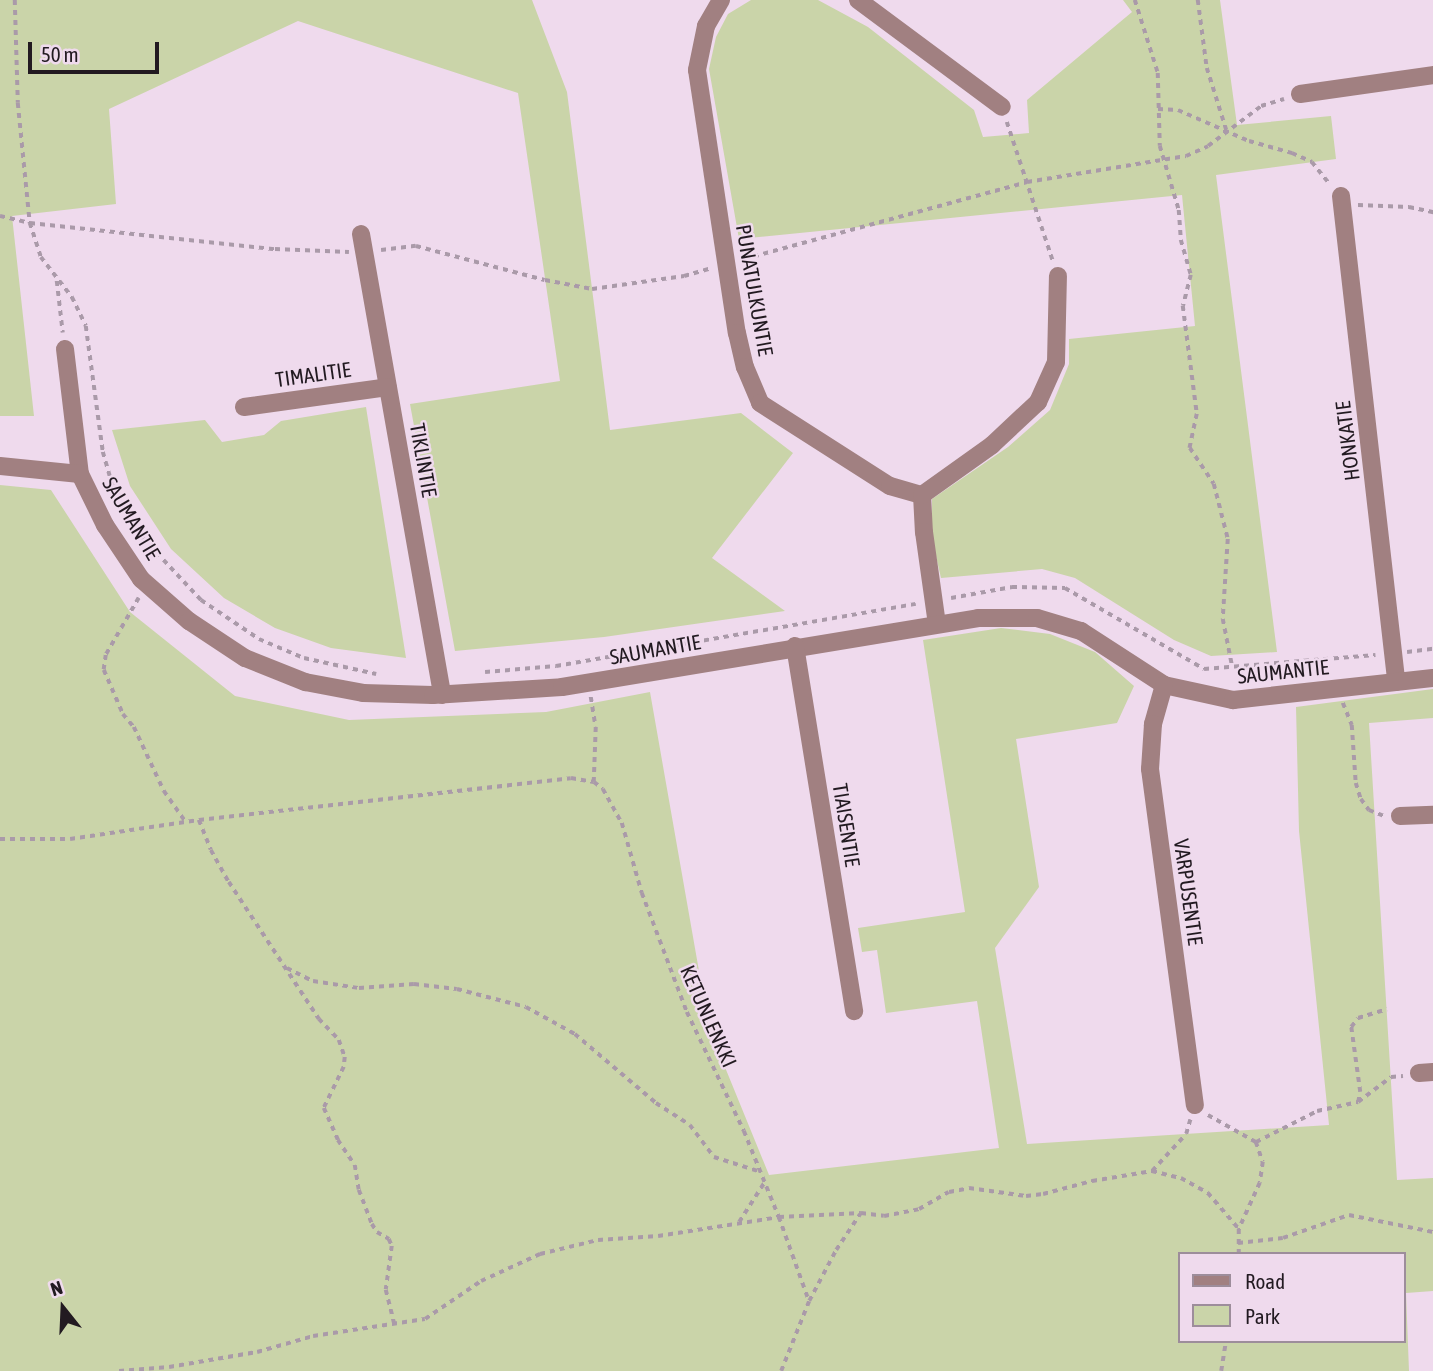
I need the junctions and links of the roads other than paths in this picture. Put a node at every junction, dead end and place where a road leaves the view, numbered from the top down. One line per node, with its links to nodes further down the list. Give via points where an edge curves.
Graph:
1 (721, 0): 14 (street, PUNATULKUNTIE, via 706,26 698,70 743,356 760,403 890,486)
2 (858, 0): 5 (street)
3 (1433, 75): 4 (street)
4 (1300, 94)
5 (1002, 107)
6 (1341, 201): 18 (street, HONKATIE)
7 (363, 243): 10 (street, TIKLINTIE)
8 (1058, 276): 14 (street, via 1056,362 1038,402 992,446)
9 (65, 349): 13 (street, SAUMANTIE)
10 (388, 387): 11 (street, TIMALITIE); 20 (street, TIKLINTIE)
11 (244, 407)
12 (0, 466): 13 (street)
13 (80, 474): 20 (street, SAUMANTIE, via 105,525 146,583 189,621 245,658 305,682 363,693)
14 (922, 495): 15 (street)
15 (937, 624): 16 (street, SAUMANTIE); 19 (street, SAUMANTIE, via 978,618 1037,618 1081,631)
16 (795, 646): 20 (street, SAUMANTIE, via 590,682); 23 (street, TIAISENTIE)
17 (1433, 678): 18 (street, SAUMANTIE)
18 (1396, 682): 19 (street, SAUMANTIE, via 1233,700)
19 (1164, 685): 24 (street, VARPUSENTIE, via 1153,724 1150,769)
20 (442, 695)
21 (1433, 815): 22 (street)
22 (1400, 816)
23 (854, 1011)
24 (1195, 1105)

